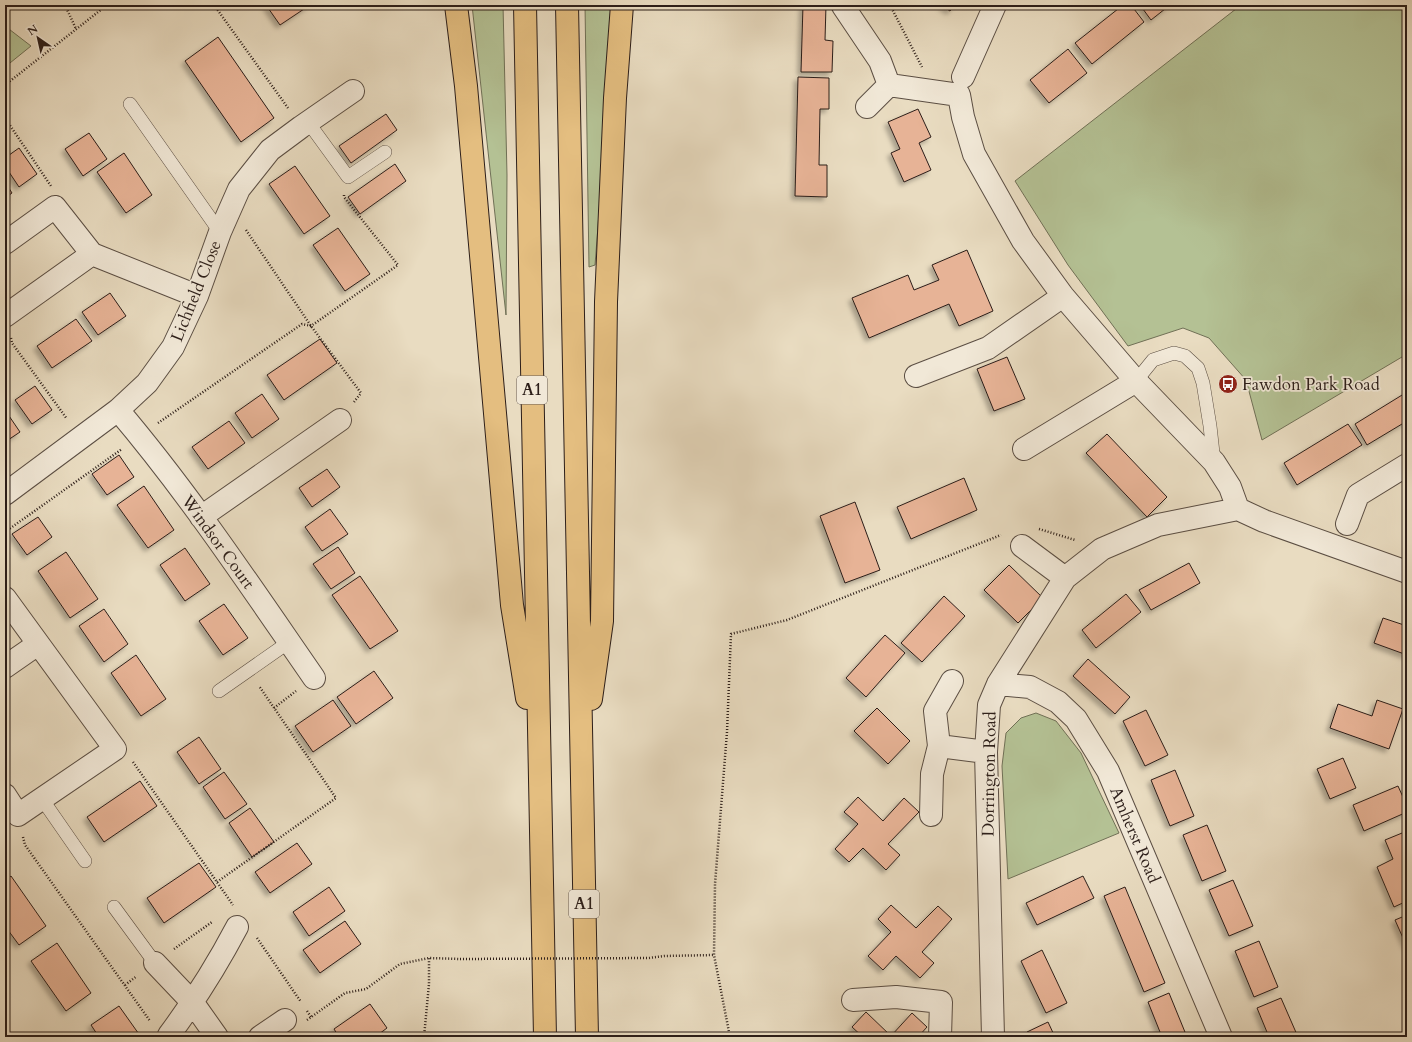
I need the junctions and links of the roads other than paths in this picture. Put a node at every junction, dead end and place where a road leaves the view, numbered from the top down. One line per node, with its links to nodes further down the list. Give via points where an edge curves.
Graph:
1 (456, 5): 45 (highway, A1, via 466,86 512,605)
2 (525, 5): 45 (highway, A1)
3 (567, 5): 44 (highway, A1)
4 (622, 5): 44 (highway, A1, via 606,302 602,621)
5 (996, 5): 8 (street)
6 (843, 6): 7 (street, via 880,61)
7 (889, 85): 8 (street, via 935,92); 11 (street)
8 (961, 86): 18 (street, via 963,117 974,154 1023,241)
9 (353, 91): 12 (street, Lichfield Close)
10 (130, 104): 14 (lane)
11 (867, 107)
12 (305, 124): 13 (lane, via 348,177); 14 (street, Lichfield Close, via 270,150 239,189)
13 (385, 152)
14 (220, 232): 17 (street, Lichfield Close)
15 (5, 243): 16 (street, via 55,208)
16 (92, 254): 17 (street); 19 (street)
17 (197, 296): 22 (street, Lichfield Close, via 173,347 147,383)
18 (1063, 296): 20 (street, via 988,348); 21 (street)
19 (5, 316)
20 (916, 376)
21 (1136, 381): 24 (street); 25 (street); 25 (lane, via 1153,360 1174,353 1185,356 1198,368 1203,383)
22 (118, 410): 27 (street, Lichfield Close); 29 (street, Windsor Court)
23 (340, 420): 29 (street)
24 (1024, 449)
25 (1214, 462): 28 (street, via 1230,487)
26 (1407, 465): 30 (street, via 1358,495)
27 (5, 494)
28 (1238, 509): 32 (street, via 1264,521); 33 (street, Dorrington Road, via 1158,525 1102,549)
29 (201, 517): 35 (street, Windsor Court)
30 (1347, 524)
31 (1020, 536): 33 (street)
32 (1407, 572)
33 (1065, 578): 40 (street, Dorrington Road)
34 (5, 598): 36 (street)
35 (289, 642): 38 (street, Windsor Court); 41 (lane)
36 (38, 644): 37 (street); 47 (street, via 115,749)
37 (5, 667)
38 (314, 678)
39 (952, 681): 42 (street, via 935,711)
40 (998, 684): 43 (street, Dorrington Road, via 989,705); 63 (street, Amherst Road, via 1030,687 1058,702 1076,719 1108,771)
41 (219, 691)
42 (939, 746): 43 (street); 48 (street, via 932,774)
43 (986, 752): 62 (street, Dorrington Road)
44 (582, 772): 60 (highway, A1)
45 (539, 775): 59 (highway, A1)
46 (5, 795): 47 (street, via 18,815)
47 (42, 799): 49 (lane)
48 (931, 815)
49 (85, 861)
50 (114, 907): 52 (lane)
51 (245, 930): 54 (street, via 216,966)
52 (155, 963): 54 (street)
53 (853, 1000): 61 (street, via 942,993)
54 (193, 1003): 56 (street); 57 (street)
55 (285, 1020): 58 (street)
56 (161, 1030)
57 (217, 1037)
58 (260, 1037)
59 (544, 1037)
60 (587, 1037)
61 (940, 1037)
62 (993, 1037)
63 (1221, 1037)

